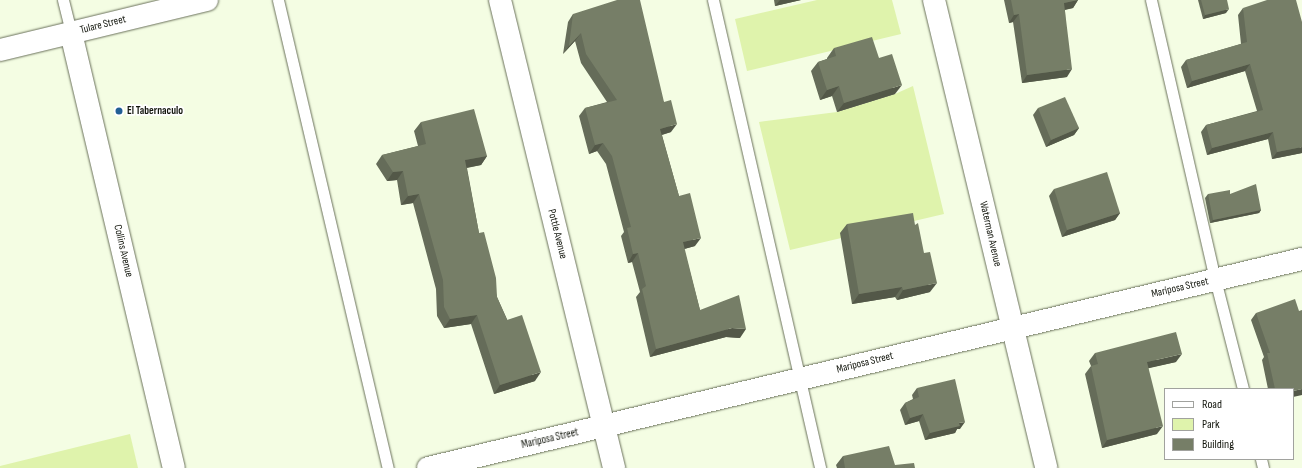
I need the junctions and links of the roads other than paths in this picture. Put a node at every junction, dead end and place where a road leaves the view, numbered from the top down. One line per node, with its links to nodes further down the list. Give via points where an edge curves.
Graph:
1 (63, 0): 8 (lane)
2 (206, 0): 8 (street, Tulare Street)
3 (278, 0): 17 (lane)
4 (500, 0): 15 (street, Pottle Avenue)
5 (713, 0): 13 (lane)
6 (934, 0): 12 (street, Waterman Avenue)
7 (1151, 0): 11 (lane)
8 (71, 33): 9 (street, Tulare Street); 16 (street, Collins Avenue)
9 (0, 50)
10 (1302, 259): 11 (street, Mariposa Street)
11 (1215, 279): 12 (street, Mariposa Street); 14 (lane)
12 (1012, 328): 13 (street, Mariposa Street); 21 (street, Waterman Avenue)
13 (800, 379): 15 (street, Mariposa Street); 20 (lane)
14 (1243, 388)
15 (604, 426): 18 (street, Mariposa Street); 19 (street, Pottle Avenue)
16 (174, 468)
17 (388, 468)
18 (428, 468)
19 (614, 468)
20 (820, 468)
21 (1046, 468)

